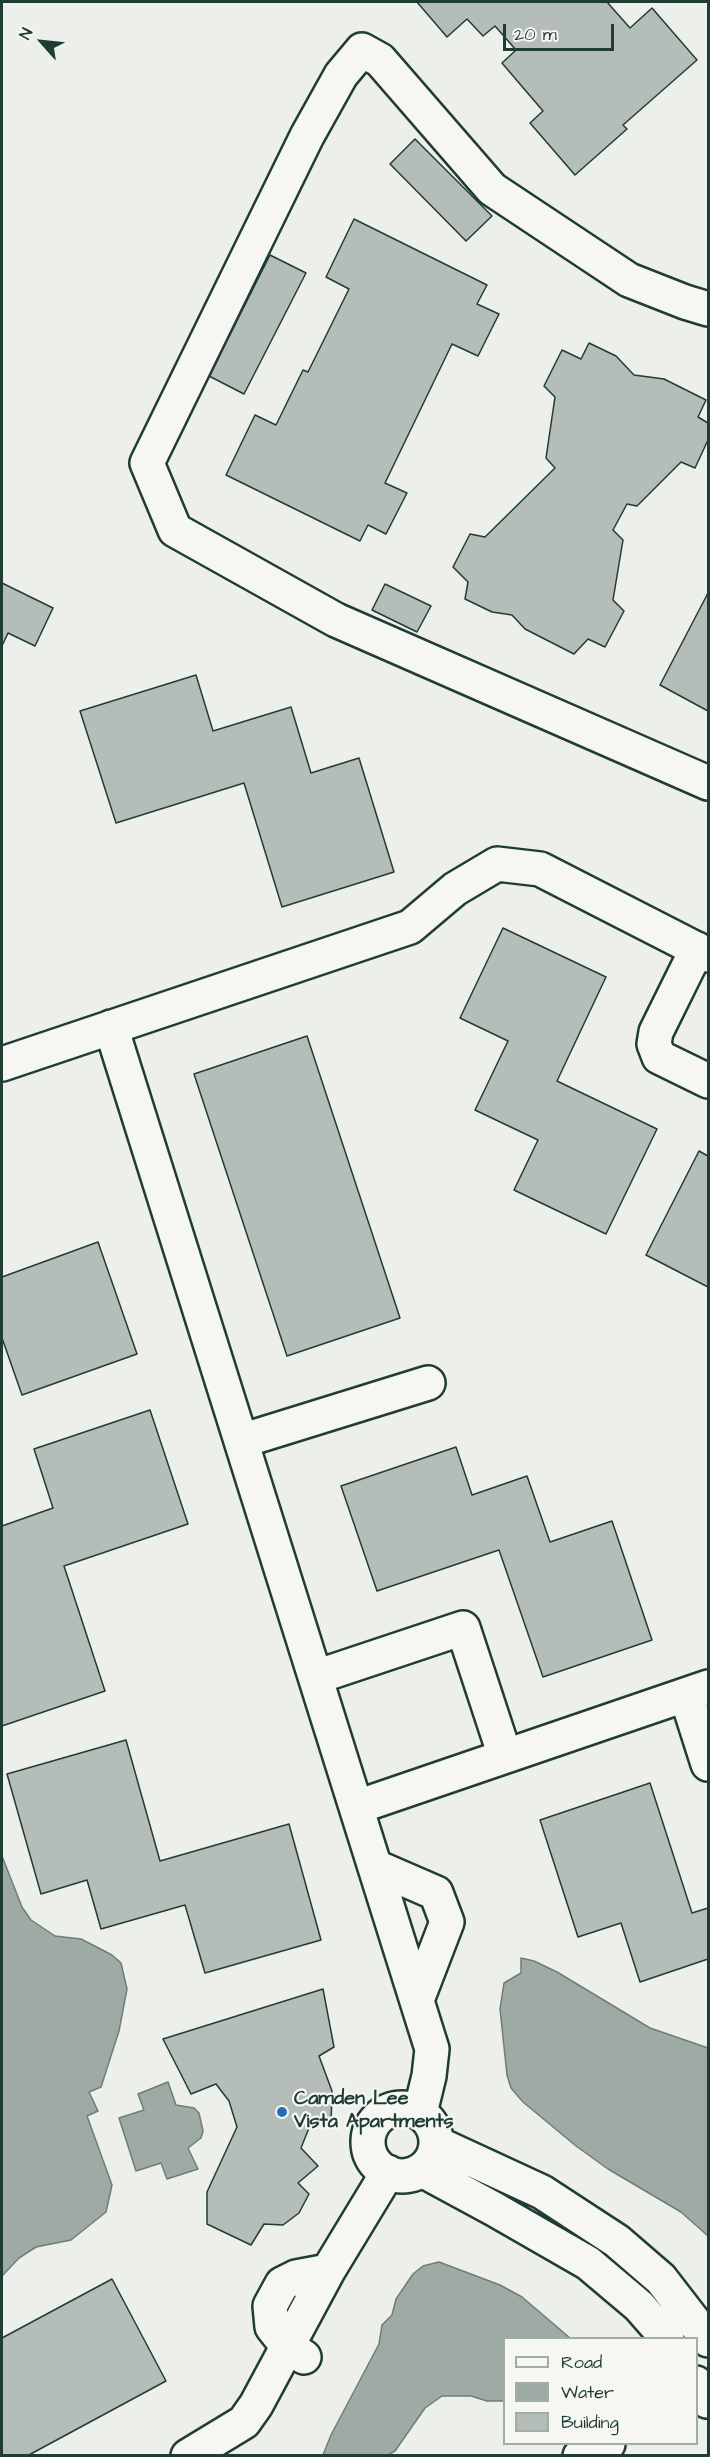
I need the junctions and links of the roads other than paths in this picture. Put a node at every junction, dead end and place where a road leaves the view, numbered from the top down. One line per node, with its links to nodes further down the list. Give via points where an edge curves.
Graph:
1 (708, 309): 2 (street, via 629,280 492,189 380,60 362,51 341,75 307,136 147,463 175,530 336,620)
2 (708, 783)
3 (703, 952): 4 (street, via 540,869 497,864 455,889 410,927); 6 (street, via 656,1032 654,1044 659,1057)
4 (111, 1027): 5 (street); 8 (street)
5 (2, 1064)
6 (708, 1081)
7 (428, 1383): 8 (street)
8 (241, 1441): 9 (street)
9 (316, 1677): 11 (street, via 463,1628); 13 (street)
10 (697, 1691): 11 (street); 12 (street)
11 (506, 1756): 13 (street)
12 (708, 1764)
13 (357, 1807): 14 (street)
14 (376, 1867): 15 (street); 15 (street, via 436,1893 447,1922)
15 (417, 2000): 16 (street, via 432,2049)
16 (420, 2113): 17 (street, via 432,2127); 18 (street, via 398,2108 377,2119 371,2129 370,2152)
17 (429, 2157): 18 (street, via 411,2174); 19 (street, via 542,2192); 21 (street, via 494,2209)
18 (388, 2172): 20 (street)
19 (638, 2259): 21 (street); 23 (street, via 661,2279)
20 (331, 2266): 24 (street, via 338,2294); 24 (street, via 282,2284 270,2306 272,2327)
21 (614, 2284): 22 (street)
22 (666, 2337)
23 (708, 2340)
24 (296, 2352): 26 (street, via 290,2384 256,2405 244,2422)
25 (606, 2445): 27 (street)
26 (188, 2456)
27 (580, 2456)

